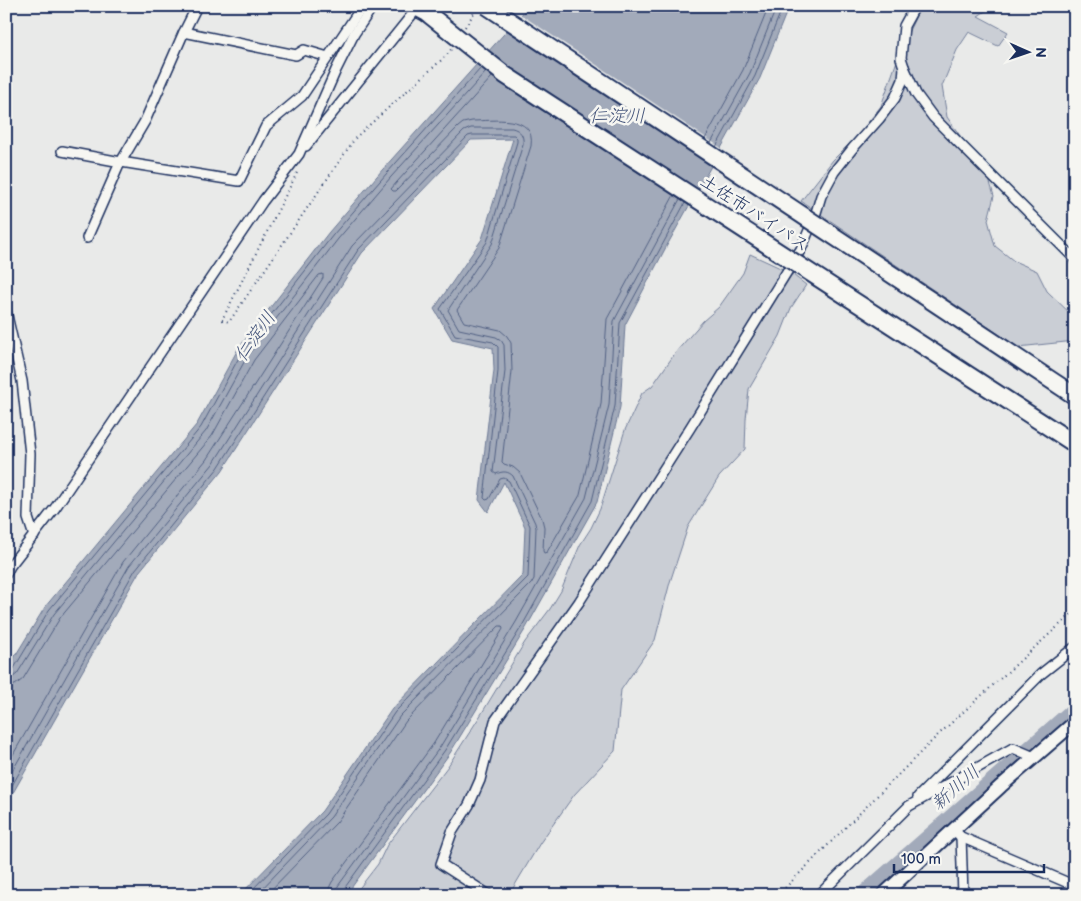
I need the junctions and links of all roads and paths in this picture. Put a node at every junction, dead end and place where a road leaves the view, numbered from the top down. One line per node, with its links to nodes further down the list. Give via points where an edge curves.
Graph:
1 (197, 6): 9 (street)
2 (373, 6): 7 (street)
3 (478, 6): 8 (path)
4 (487, 6): 19 (highway, 土佐市バイパス, bridge)
5 (915, 6): 12 (street, via 904,26 901,58)
6 (420, 8): 14 (street); 20 (highway, 土佐市バイパス, bridge, via 505,75)
7 (360, 12): 11 (street); 14 (street, via 354,34)
8 (463, 31)
9 (184, 32): 11 (street, via 296,56 304,50); 15 (street, via 144,121)
10 (453, 47): 14 (path, via 356,137 229,322 222,320 303,162)
11 (328, 57): 15 (street, via 302,96 266,126 239,181)
12 (904, 67): 17 (street, via 916,94 933,117); 30 (street, via 903,80 895,98 834,172 821,196 801,250 695,420 579,602 495,721 480,780 452,832 441,864)
13 (62, 150): 15 (street)
14 (298, 156): 21 (street, via 263,201)
15 (121, 162): 16 (street)
16 (87, 238)
17 (1075, 258)
18 (6, 311): 21 (street, via 23,390 30,454 28,518)
19 (1075, 396)
20 (1075, 444)
21 (34, 536): 22 (street)
22 (7, 568)
23 (1075, 610): 31 (path, via 938,735)
24 (1075, 647): 27 (street, via 1041,674)
25 (1075, 722): 26 (main road)
26 (1034, 757): 27 (street, via 1013,748); 28 (main road)
27 (911, 805): 32 (street)
28 (957, 833): 29 (street); 33 (main road); 34 (street)
29 (1075, 885)
30 (489, 895)
31 (778, 895)
32 (819, 895)
33 (883, 895)
34 (963, 895)

